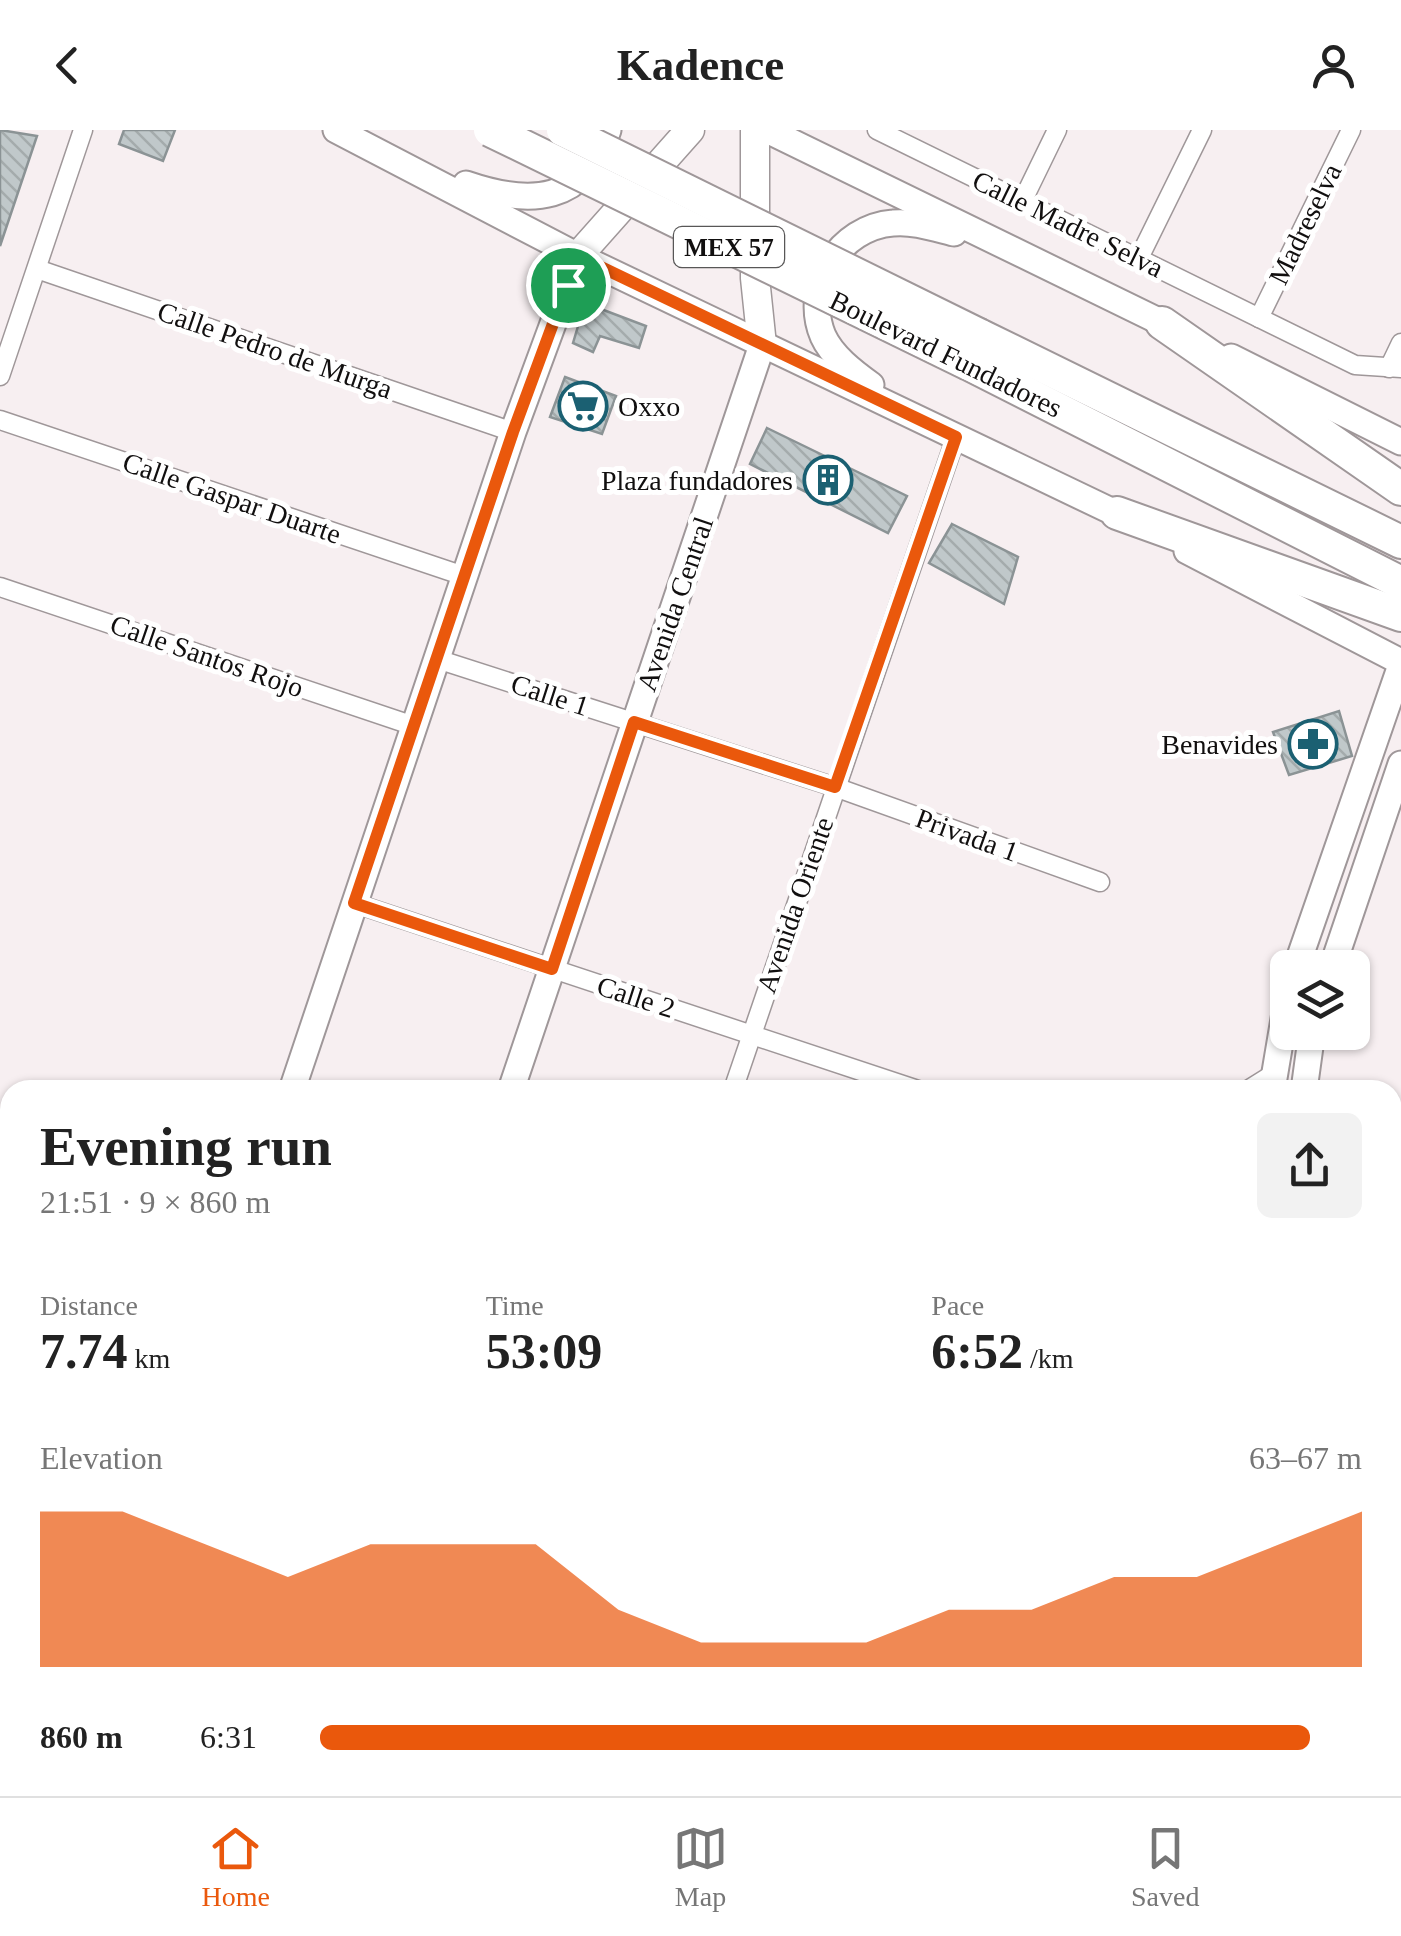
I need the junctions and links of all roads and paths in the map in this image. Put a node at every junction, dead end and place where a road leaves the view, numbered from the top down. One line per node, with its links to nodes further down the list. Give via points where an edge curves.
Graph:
1 (83, 130): 19 (street)
2 (336, 130): 14 (main road)
3 (490, 130): 24 (highway, Boulevard Fundadores / MEX 57, bridge)
4 (563, 130): 24 (highway, Boulevard Fundadores / MEX 57, bridge)
5 (608, 130): 14 (main road, via 583,174 540,198 515,198)
6 (690, 130): 17 (main road)
7 (756, 130): 23 (main road, via 755,278)
8 (766, 130): 16 (main road)
9 (877, 130): 13 (street, Calle Madre Selva)
10 (1057, 130): 15 (street)
11 (1202, 130): 18 (street)
12 (1351, 130): 20 (street, Madreselva)
13 (912, 138): 15 (street, Calle Madre Selva)
14 (395, 160): 17 (main road)
15 (1022, 202): 18 (street, Calle Madre Selva)
16 (998, 243): 21 (main road); 27 (main road, via 893,223 867,229 828,263 818,286 823,336 840,360)
17 (578, 256): 23 (main road); 29 (main road)
18 (1139, 258): 20 (street, Calle Madre Selva)
19 (37, 269): 26 (street); 29 (street, Calle Pedro de Murga)
20 (1259, 318): 25 (street, Calle Madre Selva, via 1354,364)
21 (1162, 323): 31 (main road); 32 (highway)
22 (1401, 343): 25 (street)
23 (762, 344): 27 (main road); 41 (main road, Avenida Central)
24 (974, 350): 34 (highway, Boulevard Fundadores / MEX 57); 36 (highway, Boulevard Fundadores / MEX 57)
25 (1395, 368)
26 (0, 376)
27 (916, 418): 30 (main road)
28 (0, 420): 35 (street, Calle Gaspar Duarte)
29 (513, 432): 35 (main road)
30 (956, 437): 33 (main road); 44 (street, Avenida Oriente)
31 (1401, 442)
32 (1401, 489)
33 (1116, 514): 38 (highway); 40 (main road)
34 (1401, 542)
35 (464, 576): 39 (main road)
36 (1401, 583)
37 (0, 586): 42 (street, Calle Santos Rojo)
38 (1401, 614)
39 (436, 658): 41 (street, Calle 1); 42 (main road)
40 (1401, 664): 47 (main road)
41 (634, 722): 44 (street, Calle 1); 49 (main road, Avenida Central)
42 (414, 726): 46 (main road)
43 (1401, 764): 48 (main road)
44 (835, 787): 45 (street, Privada 1); 50 (street, Avenida Oriente)
45 (1100, 882)
46 (354, 903): 49 (street, Calle 2); 53 (main road)
47 (1302, 950)
48 (1338, 950)
49 (552, 969): 50 (street, Calle 2); 54 (main road, Avenida Central)
50 (752, 1035): 55 (street, Avenida Oriente); 56 (street, Calle 2)
51 (1278, 1050): 57 (main road)
52 (1310, 1050): 58 (main road)
53 (295, 1080)
54 (514, 1080)
55 (736, 1080)
56 (888, 1080)
57 (1272, 1080)
58 (1305, 1080)

